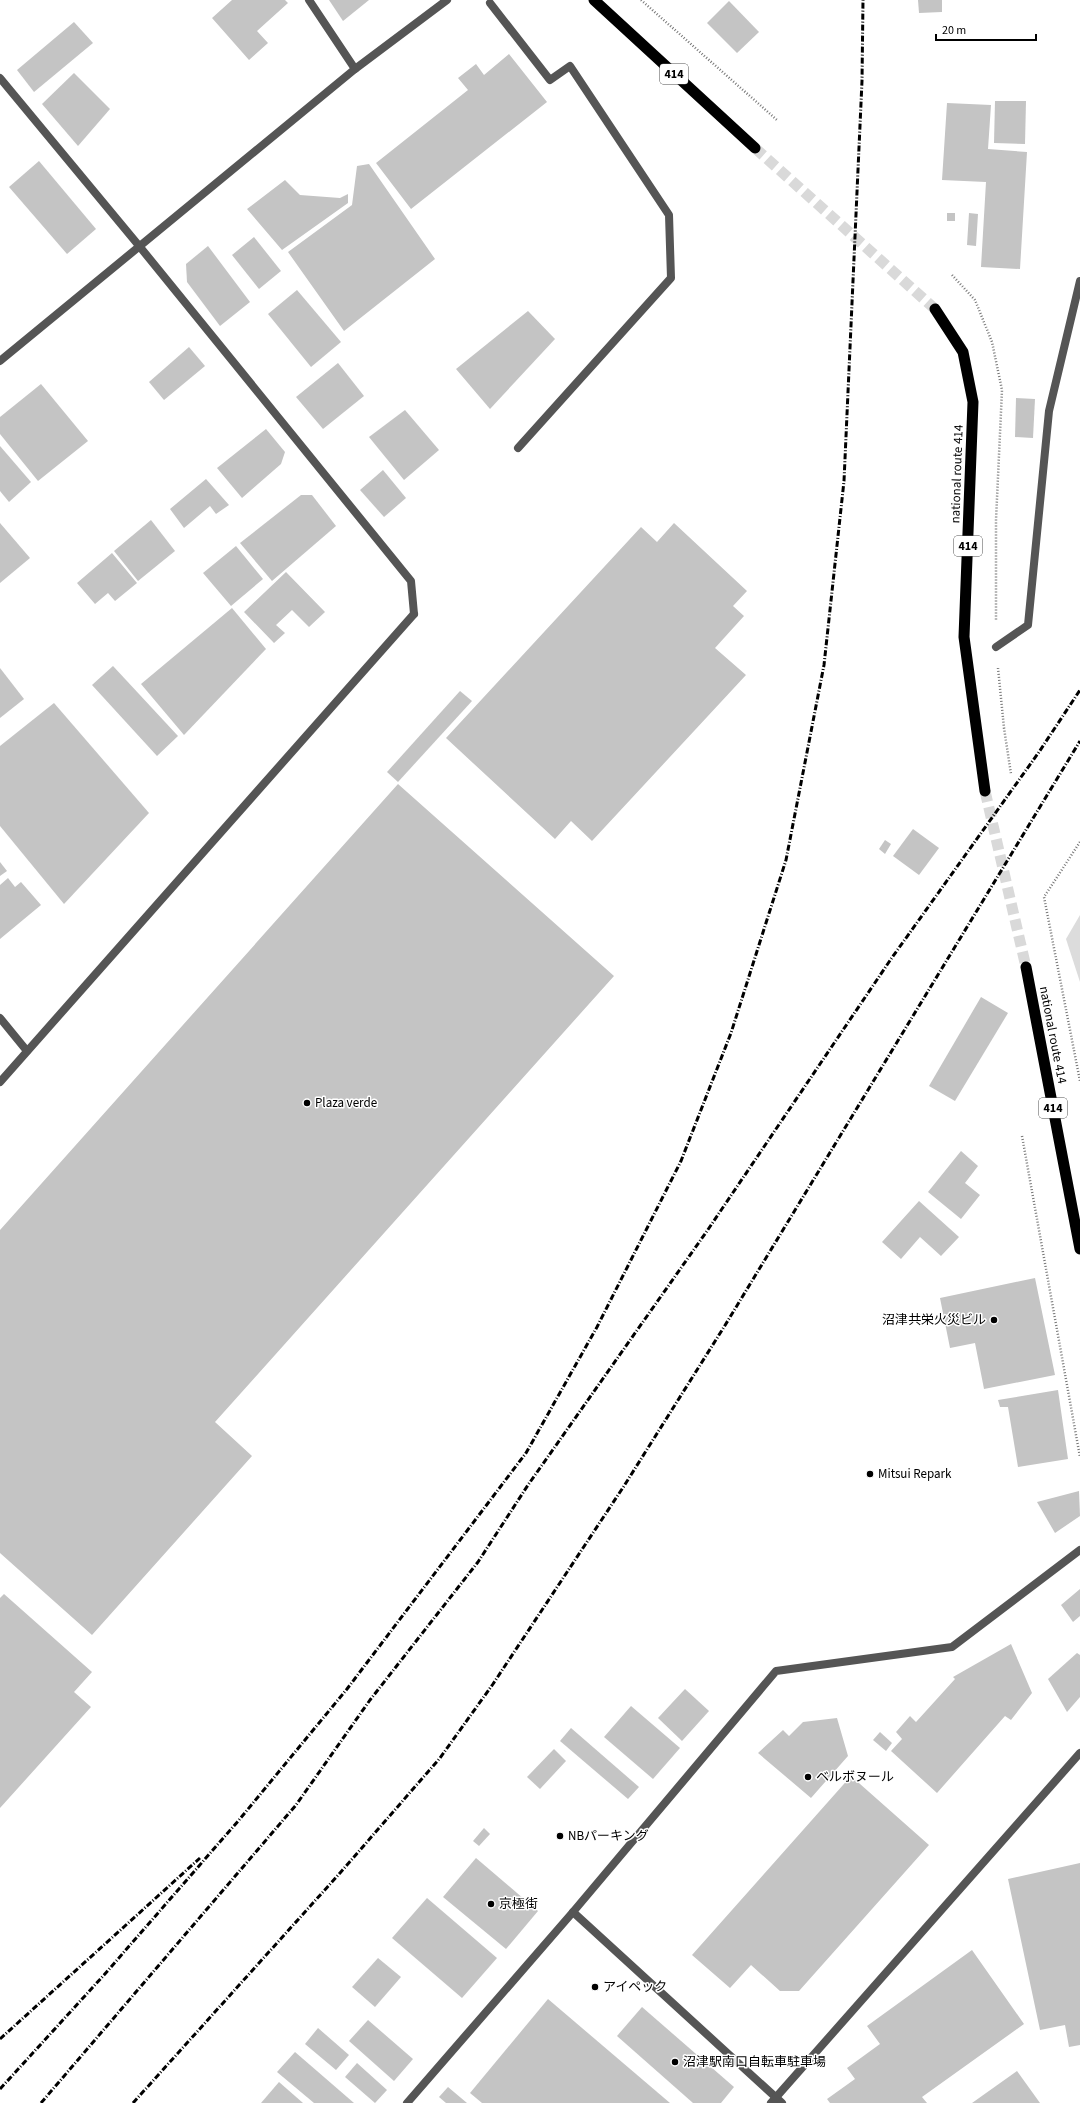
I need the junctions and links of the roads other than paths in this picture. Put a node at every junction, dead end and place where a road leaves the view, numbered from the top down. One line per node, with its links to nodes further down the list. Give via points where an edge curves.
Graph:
1 (309, 0): 5 (street)
2 (447, 0): 5 (street)
3 (594, 0): 7 (highway, 414)
4 (490, 3): 12 (street, via 550,80 570,66 669,215 671,278)
5 (355, 69): 8 (street)
6 (0, 78): 8 (street)
7 (755, 148)
8 (140, 247): 11 (street); 17 (street, via 411,581 414,614)
9 (1080, 281): 13 (street, via 1049,411 1028,625)
10 (935, 309): 14 (highway, national route 414 / 414, via 963,352 973,402 964,637)
11 (0, 362)
12 (518, 448)
13 (996, 646)
14 (985, 791)
15 (1026, 967): 19 (highway, national route 414 / 414)
16 (0, 1018): 17 (street)
17 (27, 1051): 18 (street)
18 (0, 1082)
19 (1080, 1249)
20 (1080, 1550): 22 (street, via 952,1647 776,1671)
21 (1080, 1753): 23 (street)
22 (573, 1912): 23 (street); 24 (street)
23 (777, 2096): 25 (street); 26 (street)
24 (408, 2103)
25 (771, 2103)
26 (782, 2103)

